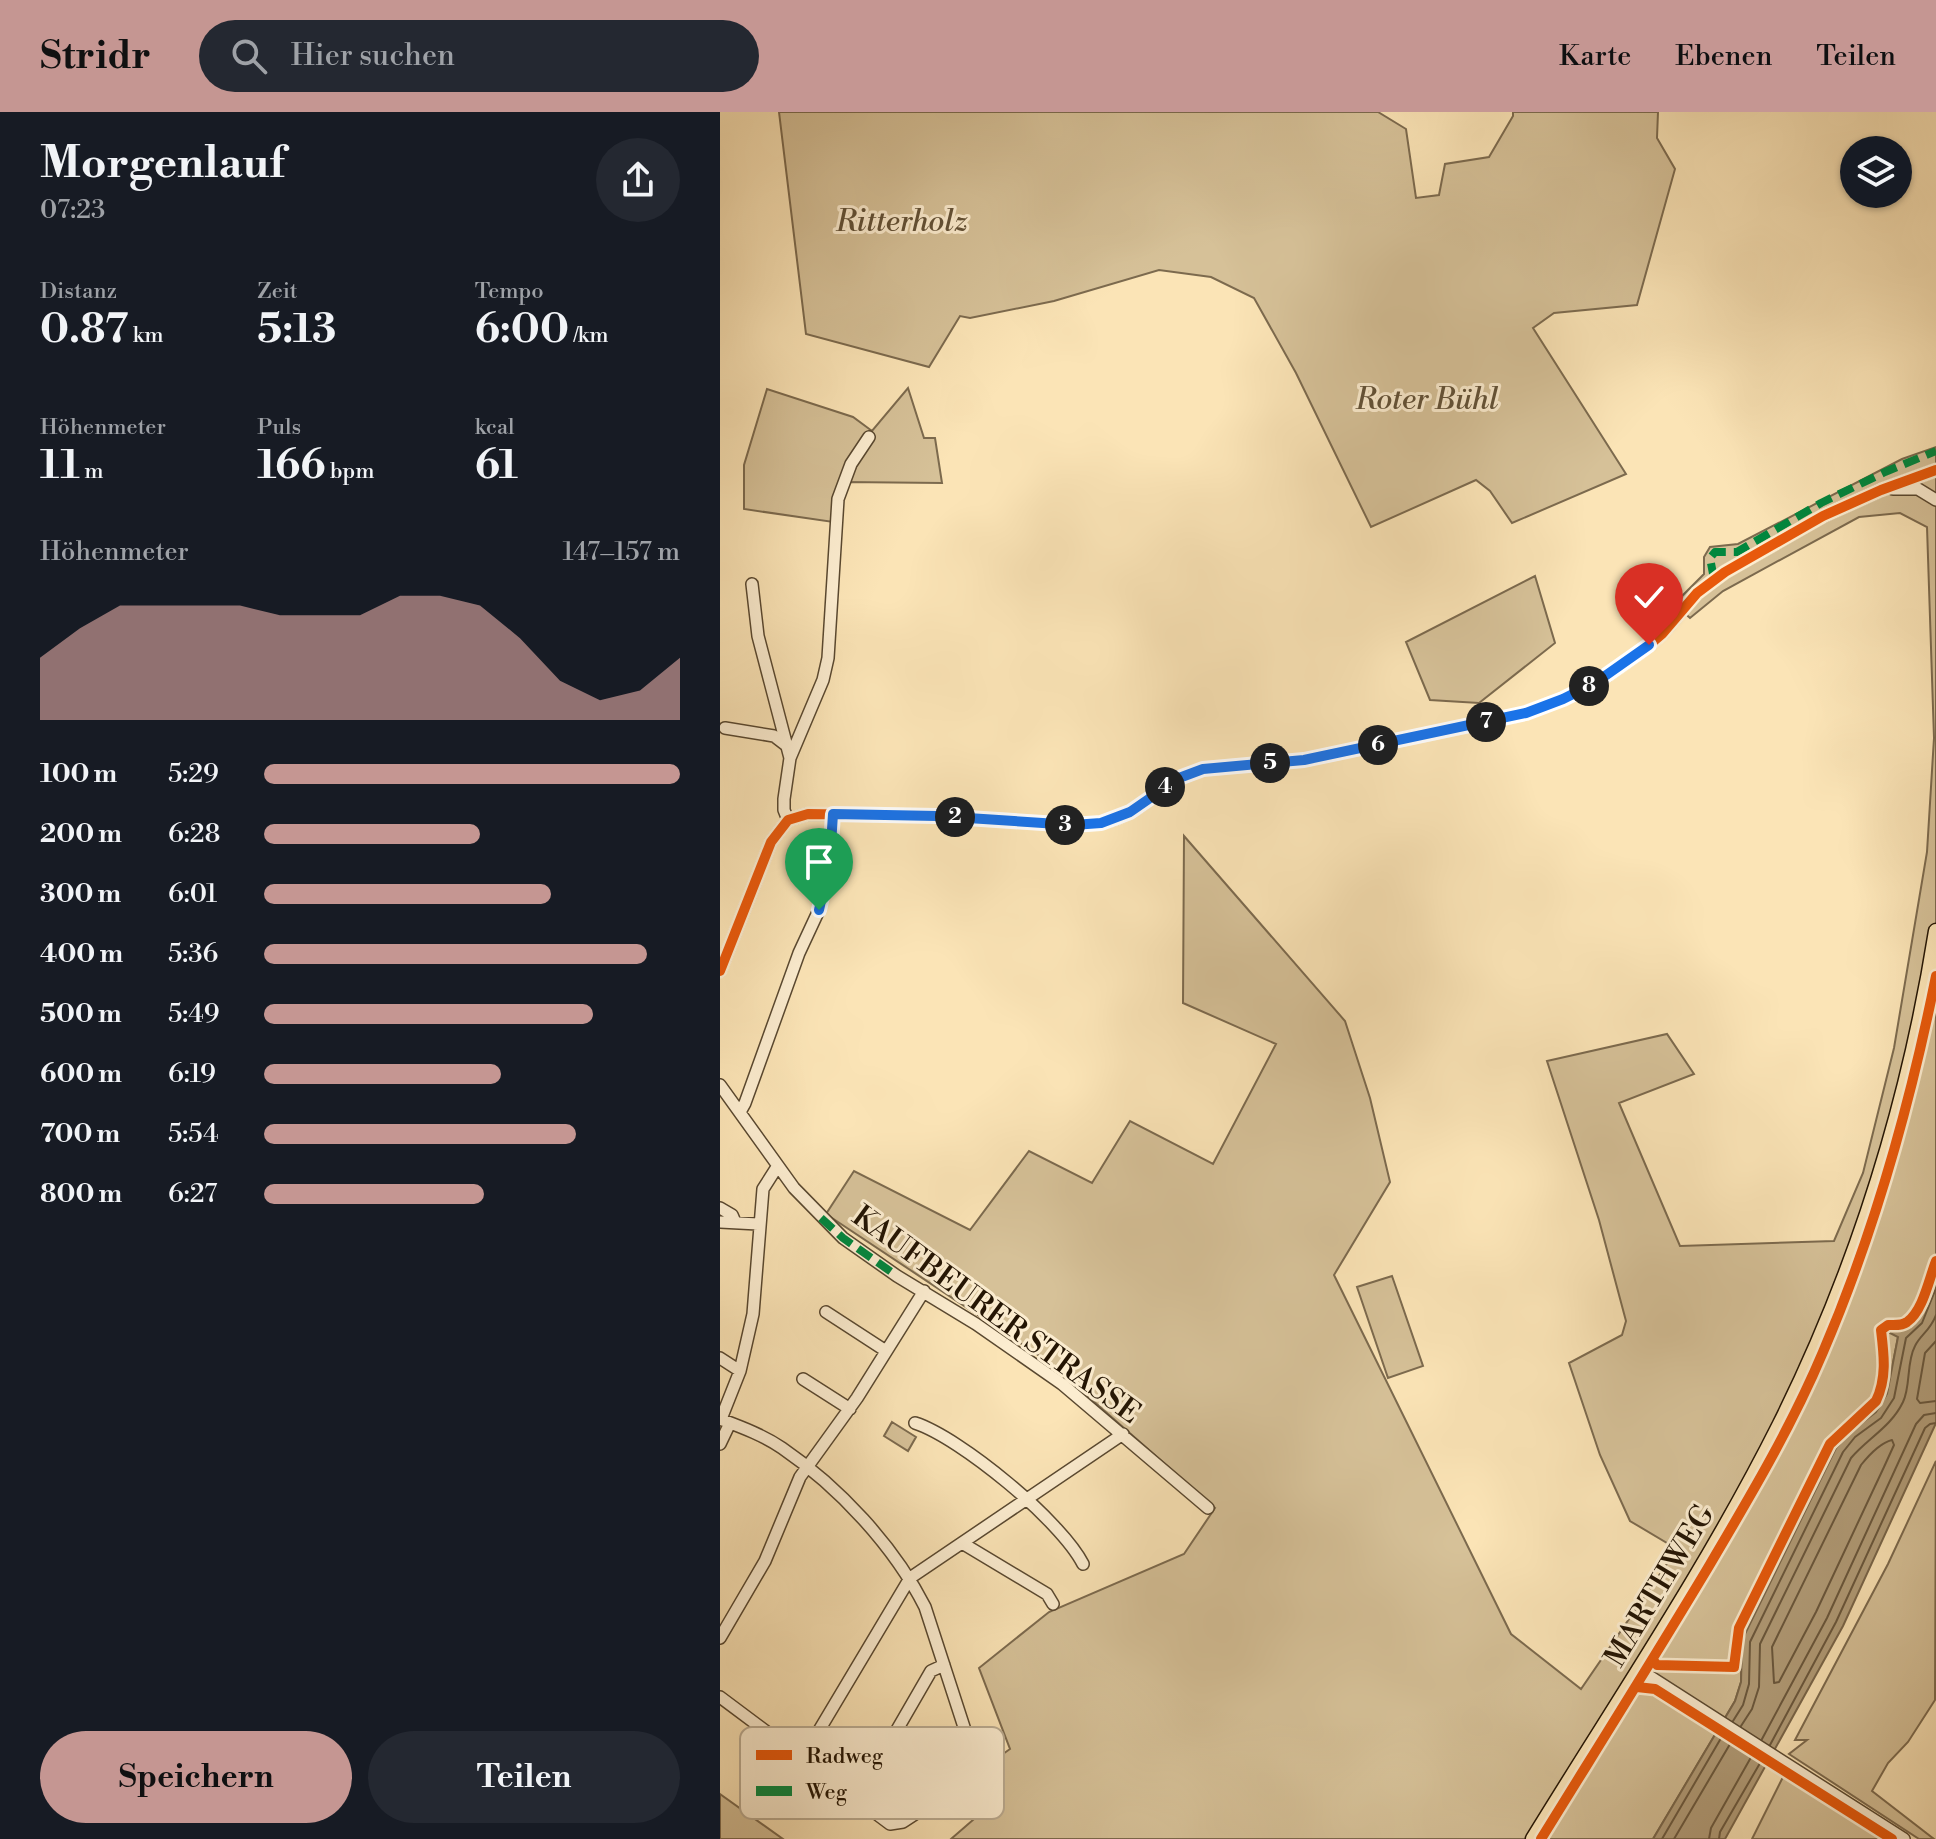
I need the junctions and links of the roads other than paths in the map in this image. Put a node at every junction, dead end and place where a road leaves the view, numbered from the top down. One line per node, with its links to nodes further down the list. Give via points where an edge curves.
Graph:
1 (869, 437): 7 (street, via 851,464 838,499 823,680)
2 (1936, 470): 3 (street)
3 (1881, 490): 4 (street, via 1918,489); 8 (street, via 1714,579 1622,666 1574,694 1526,713 1304,760 1203,769 1101,823)
4 (1936, 500)
5 (752, 584): 7 (street, via 758,636)
6 (725, 728): 7 (street, via 774,736)
7 (788, 752): 9 (street)
8 (833, 814): 9 (street); 13 (street, via 819,910)
9 (788, 820): 11 (street, via 775,834)
10 (1936, 931): 39 (main road, MARTHWEG, via 1896,1119 1832,1310 1750,1481)
11 (720, 971)
12 (720, 1085): 13 (street, KAUFBEURER STRASSE)
13 (740, 1112): 14 (street, KAUFBEURER STRASSE)
14 (777, 1167): 18 (street, via 763,1189); 19 (street, KAUFBEURER STRASSE, via 843,1238)
15 (720, 1208): 17 (street)
16 (720, 1222): 17 (street)
17 (735, 1222): 18 (street)
18 (758, 1224): 23 (street, via 753,1314)
19 (924, 1291): 21 (street); 28 (street, KAUFBEURER STRASSE, via 1062,1384)
20 (826, 1312): 21 (street)
21 (886, 1351): 25 (street)
22 (720, 1358): 23 (street)
23 (740, 1371): 26 (street)
24 (803, 1379): 25 (street)
25 (850, 1409): 30 (street)
26 (724, 1420): 29 (street); 30 (street, via 781,1447)
27 (915, 1423): 31 (street, via 952,1442)
28 (1123, 1434): 31 (street); 32 (street, KAUFBEURER STRASSE)
29 (720, 1444)
30 (807, 1468): 35 (street, via 861,1518); 37 (street, via 765,1561)
31 (1027, 1500): 33 (street); 34 (street)
32 (1208, 1508)
33 (962, 1543): 35 (street); 36 (street, via 1047,1594)
34 (1083, 1564)
35 (910, 1578): 38 (street); 42 (street)
36 (1053, 1604)
37 (720, 1638)
38 (944, 1665): 43 (street, via 931,1671); 44 (street)
39 (1638, 1669): 47 (main road, MARTHWEG); 48 (street)
40 (720, 1697): 41 (street)
41 (760, 1727)
42 (821, 1727)
43 (899, 1727)
44 (964, 1727)
45 (883, 1819): 46 (street, via 896,1825)
46 (905, 1819)
47 (1533, 1839)
48 (1904, 1839)

